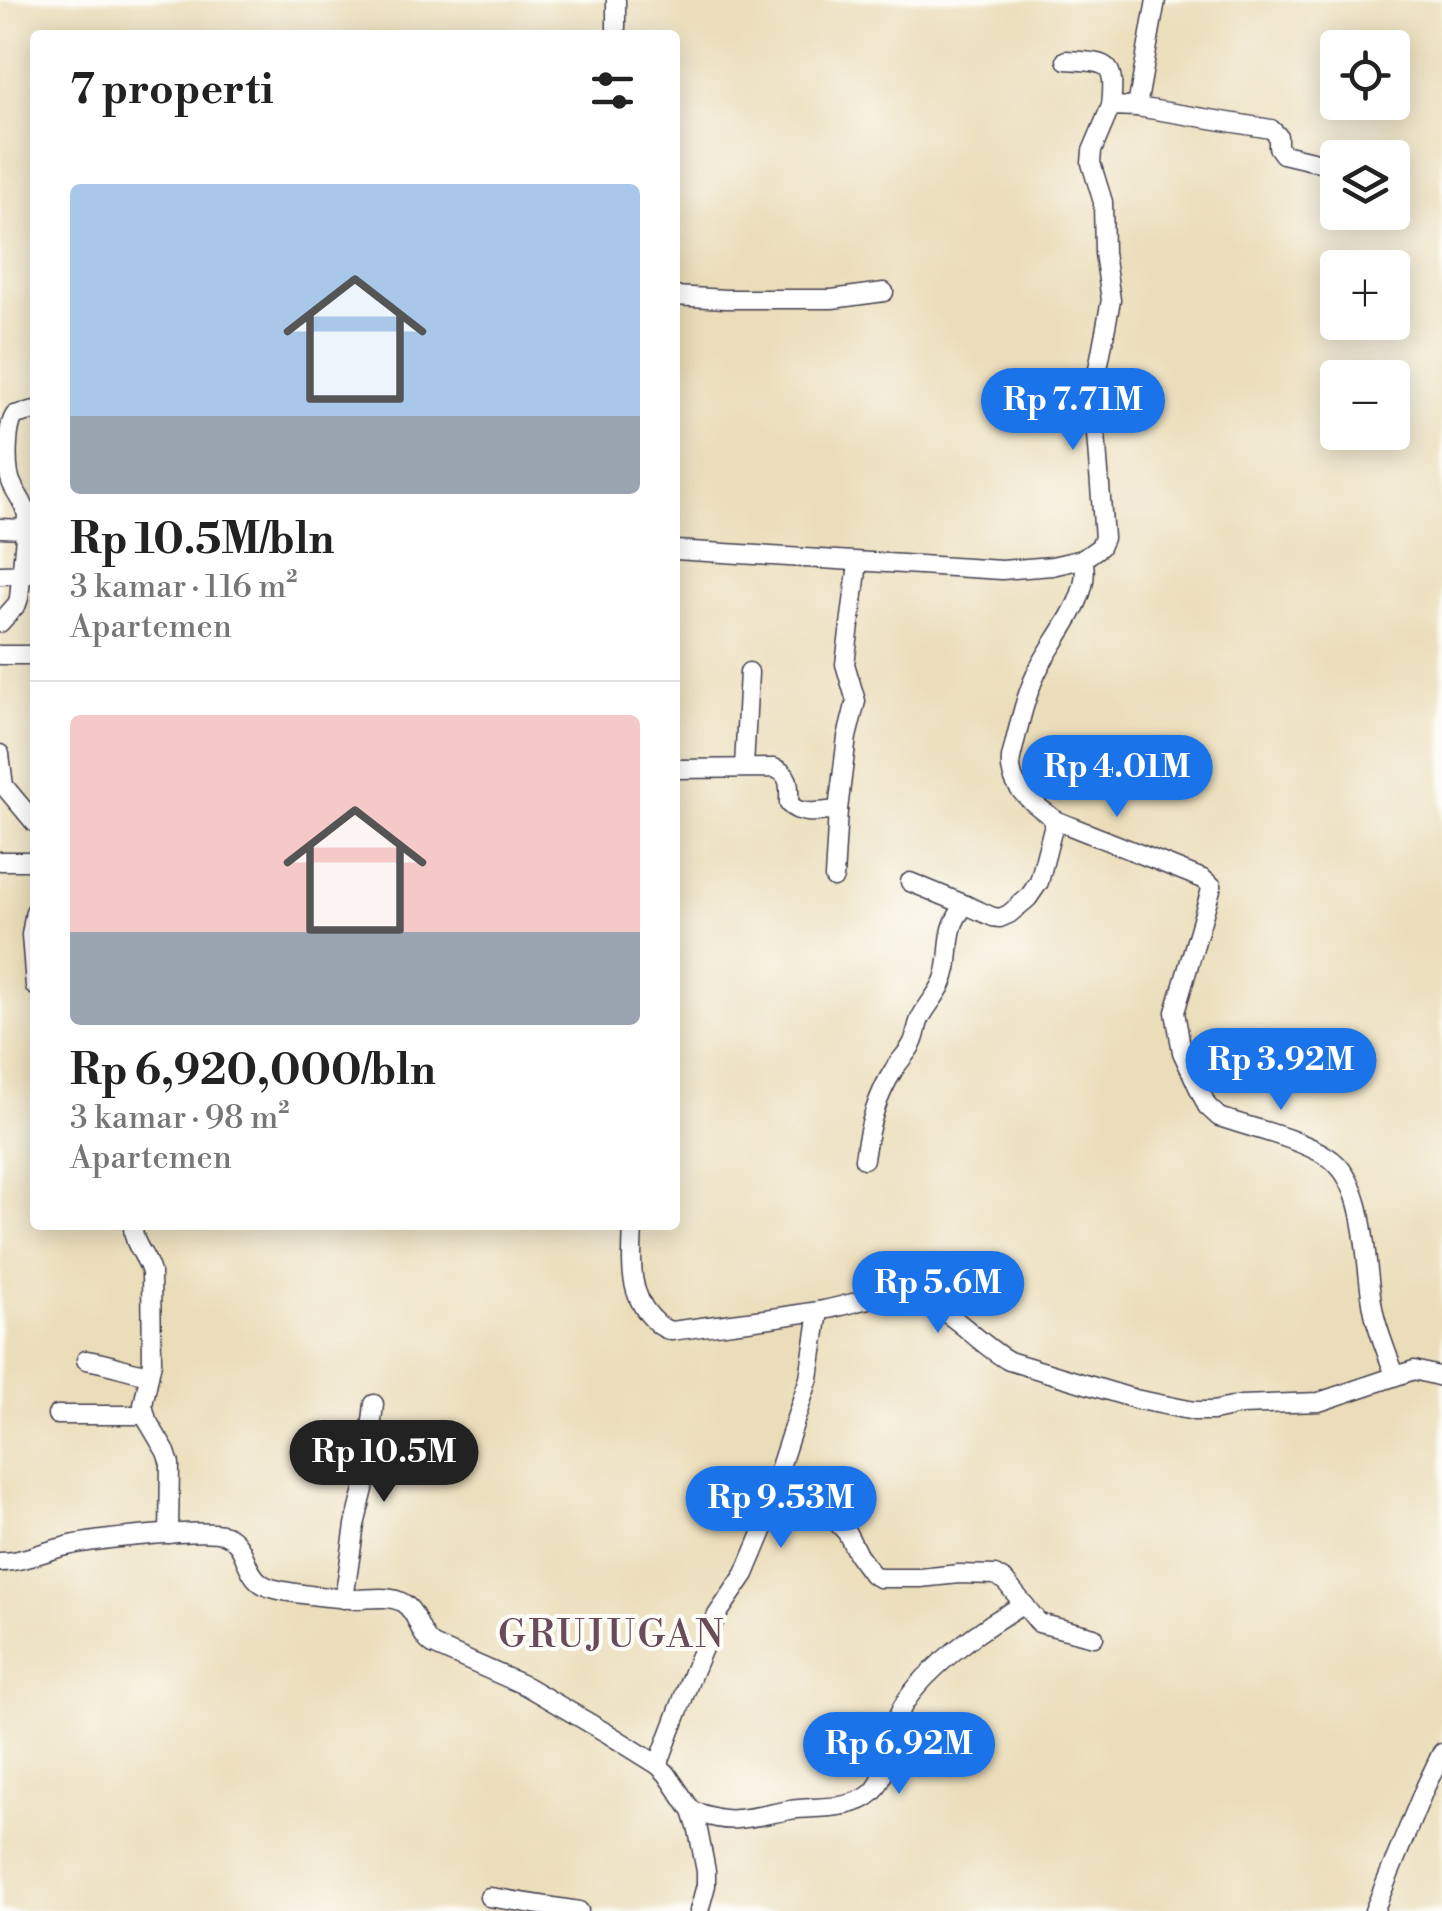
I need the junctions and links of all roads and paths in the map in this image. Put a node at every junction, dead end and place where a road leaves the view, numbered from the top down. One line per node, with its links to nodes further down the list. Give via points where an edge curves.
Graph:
1 (616, 0): 3 (street)
2 (1156, 0): 6 (street)
3 (616, 30)
4 (1066, 60): 5 (street, via 1108,68 1114,79)
5 (1111, 106): 6 (street); 14 (street, via 1091,163 1103,202 1111,300 1094,407 1104,538)
6 (1137, 108): 7 (street, via 1271,129 1283,154)
7 (1320, 163)
8 (884, 292): 9 (street, via 832,299)
9 (680, 296)
10 (30, 411): 12 (street, via 15,414 9,425 8,473 26,510)
11 (0, 528): 12 (street)
12 (25, 528): 16 (street)
13 (680, 550): 15 (street)
14 (1083, 559): 15 (street, via 1002,570); 27 (street, via 1086,581 1036,674 1010,768 1024,796)
15 (858, 562): 25 (street, via 845,664 856,701)
16 (28, 574): 17 (street); 18 (street, via 17,604)
17 (0, 575)
18 (0, 623)
19 (0, 655): 20 (street)
20 (30, 655)
21 (749, 672): 23 (street)
22 (0, 754): 26 (street, via 4,786)
23 (744, 767): 24 (street); 25 (street, via 782,771 794,810)
24 (680, 769)
25 (838, 810): 30 (street)
26 (30, 817)
27 (1055, 820): 32 (street, via 1039,882 1028,898 1000,918); 40 (street, via 1209,882 1212,891 1175,1012 1182,1052 1219,1116 1330,1158 1353,1188)
28 (0, 860): 29 (street)
29 (30, 861)
30 (834, 878)
31 (910, 882): 32 (street)
32 (966, 905): 33 (street, via 955,919 942,985 892,1072)
33 (864, 1159)
34 (133, 1230): 38 (street, via 151,1274)
35 (633, 1230): 36 (street, via 633,1286 663,1329)
36 (820, 1311): 40 (street, via 890,1294 916,1298 1008,1361 1194,1410 1319,1402); 44 (street, via 810,1378)
37 (86, 1360): 38 (street)
38 (150, 1375): 43 (street)
39 (1442, 1377): 40 (street, via 1414,1370)
40 (1389, 1378)
41 (374, 1404): 47 (street)
42 (57, 1415): 43 (street)
43 (145, 1415): 45 (street, via 170,1464)
44 (771, 1512): 48 (street, via 802,1508 835,1520 879,1578 995,1575); 51 (street, via 745,1574 718,1615)
45 (169, 1534): 46 (street, via 79,1543); 47 (street, via 224,1534 258,1582)
46 (0, 1562)
47 (344, 1598): 51 (street, via 406,1605 433,1645 526,1686)
48 (1025, 1605): 49 (street, via 1040,1623); 52 (street, via 986,1625 917,1685 899,1714 875,1792 864,1799 736,1820)
49 (1094, 1637)
50 (1442, 1752): 56 (street)
51 (658, 1766): 52 (street)
52 (692, 1811): 55 (street, via 706,1871)
53 (489, 1897): 54 (street)
54 (579, 1911)
55 (699, 1911)
56 (1374, 1911)

